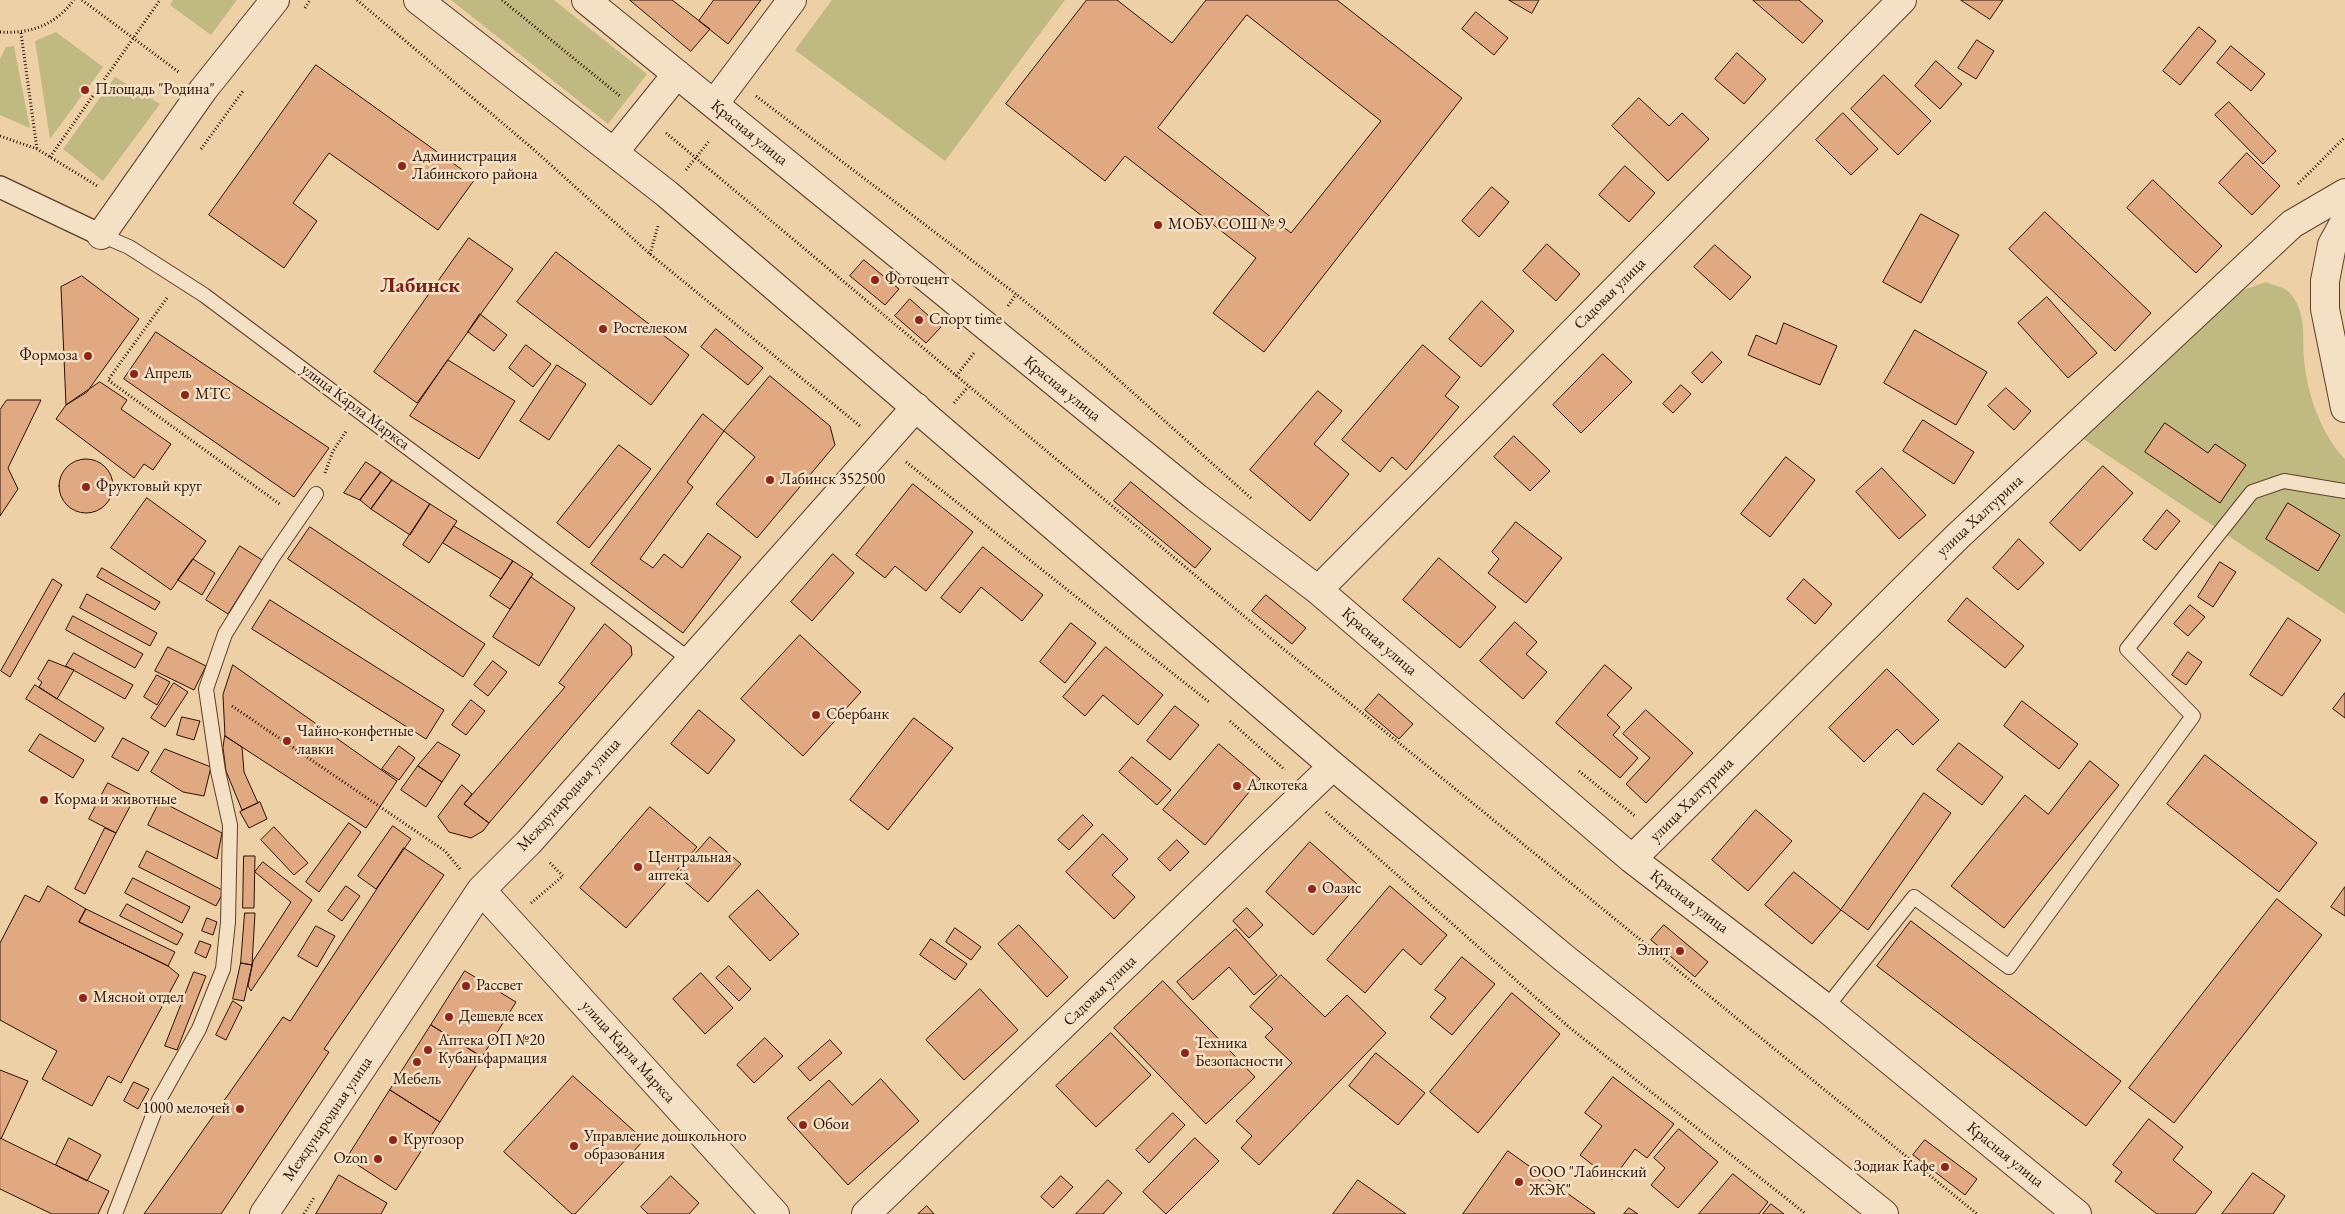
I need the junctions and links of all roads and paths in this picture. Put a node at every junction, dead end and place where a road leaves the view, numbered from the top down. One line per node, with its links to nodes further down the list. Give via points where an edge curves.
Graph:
1 (74, 0): 13 (path, via 52,21)
2 (82, 0): 14 (path)
3 (160, 0): 14 (path)
4 (275, 0): 17 (street)
5 (310, 0): 11 (path)
6 (418, 0): 23 (street)
7 (502, 0): 19 (path)
8 (586, 0): 15 (street, Красная улица)
9 (792, 0): 18 (street)
10 (1902, 0): 42 (street, Садовая улица)
11 (299, 16)
12 (0, 32): 13 (path)
13 (21, 33): 21 (path)
14 (132, 39): 17 (path); 24 (path)
15 (677, 74): 18 (street, Красная улица); 19 (street)
16 (246, 88): 22 (path)
17 (203, 90): 29 (street)
18 (721, 110): 25 (path); 42 (street, Красная улица, via 1197,498)
19 (644, 116): 23 (street); 25 (path)
20 (0, 136): 21 (path)
21 (36, 149): 24 (path)
22 (199, 151)
23 (614, 152): 28 (street)
24 (50, 157): 29 (path)
25 (695, 157): 28 (path); 59 (path, via 1275,642)
26 (0, 187): 31 (street, улица Карла Маркса)
27 (2345, 192): 49 (street, улица Халтурина, via 2292,224 1958,536)
28 (667, 194): 32 (path); 34 (street)
29 (124, 203): 31 (street)
30 (2345, 221): 35 (street, via 2332,245 2325,281 2325,308)
31 (101, 235): 33 (lane, улица Карла Маркса, via 129,247)
32 (650, 254)
33 (180, 280): 36 (lane, улица Карла Маркса); 41 (path, via 108,380)
34 (916, 407): 38 (street, Международная улица); 47 (street)
35 (2345, 408)
36 (359, 410): 40 (path, via 333,452); 43 (lane, улица Карла Маркса)
37 (861, 425): 38 (path)
38 (883, 444): 43 (street, Международная улица); 45 (path)
39 (2345, 490): 52 (lane, via 2284,481 2252,492 2126,650 2193,716 2009,967 1914,897)
40 (316, 494): 41 (lane)
41 (300, 518): 44 (lane, via 225,634)
42 (1318, 590): 49 (street, Красная улица)
43 (689, 659): 51 (street, Международная улица, via 528,842)
44 (206, 689): 50 (path, via 445,851); 53 (lane, via 230,825 228,922 223,969 199,1029 159,1100)
45 (1216, 707)
46 (1229, 720): 48 (path, via 1291,774)
47 (1333, 766): 48 (street, Садовая улица); 58 (street, via 1564,958)
48 (1306, 794): 56 (street, Садовая улица); 57 (path, via 1570,1028)
49 (1632, 859): 52 (street, Красная улица)
50 (461, 869)
51 (481, 890): 54 (street, Международная улица); 55 (street, улица Карла Маркса)
52 (1826, 1008): 60 (street, Красная улица)
53 (115, 1214)
54 (264, 1214)
55 (775, 1214)
56 (866, 1214)
57 (1806, 1214)
58 (1884, 1214)
59 (1977, 1214)
60 (2077, 1214)

